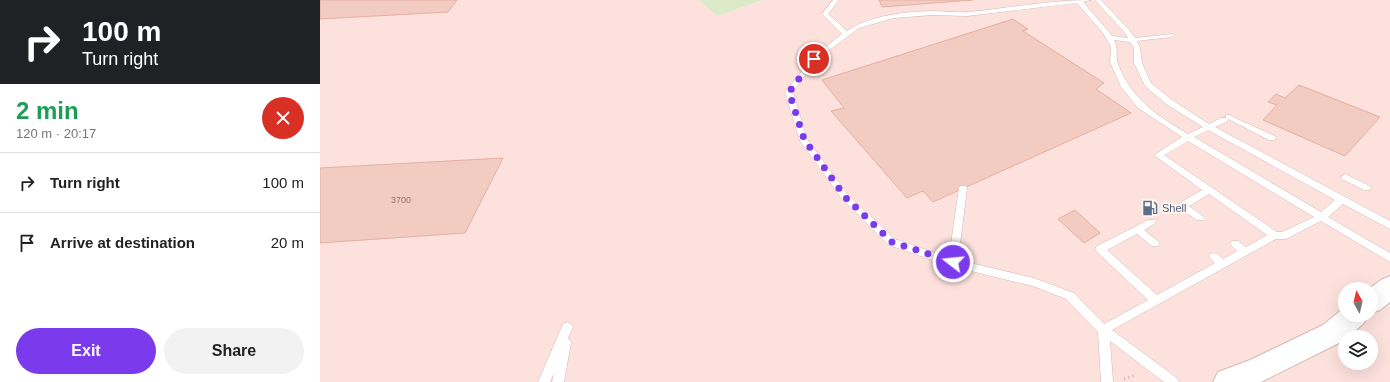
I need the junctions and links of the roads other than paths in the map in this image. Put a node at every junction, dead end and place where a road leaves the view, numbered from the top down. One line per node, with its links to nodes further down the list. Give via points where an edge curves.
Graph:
1 (836, 0): 5 (lane, via 825,14)
2 (1088, 0): 4 (lane)
3 (1098, 0): 8 (lane, via 1128,32)
4 (1078, 1): 5 (lane, via 967,14 893,16 857,27); 7 (lane)
5 (846, 34): 30 (lane, via 814,59 789,92 804,139 845,197 892,242)
6 (1171, 35): 8 (lane)
7 (1109, 38): 8 (lane); 10 (lane, via 1114,48 1114,62 1132,95 1141,106)
8 (1132, 40): 9 (lane, via 1137,48 1138,63 1148,84 1169,102)
9 (1210, 128): 10 (lane); 11 (lane, via 1227,119); 16 (lane)
10 (1188, 137): 15 (lane, via 1158,155); 20 (lane)
11 (1272, 138)
12 (1345, 177): 14 (lane)
13 (963, 188): 30 (lane)
14 (1367, 188)
15 (1209, 190): 17 (lane); 24 (lane)
16 (1342, 199): 20 (lane); 22 (lane)
17 (1182, 206): 18 (lane); 19 (lane)
18 (1173, 211)
19 (1200, 218)
20 (1322, 218): 24 (lane, via 1283,236); 29 (lane)
21 (1151, 222): 23 (lane)
22 (1390, 225)
23 (1138, 230): 25 (lane); 34 (lane, via 1100,249)
24 (1275, 235): 27 (lane)
25 (1155, 243)
26 (1235, 244): 27 (lane)
27 (1246, 252): 31 (lane)
28 (1214, 257): 31 (lane)
29 (1390, 258)
30 (953, 262): 36 (lane, via 1034,282 1070,296)
31 (1223, 264): 34 (lane, via 1194,275)
32 (1390, 287): 33 (main road)
33 (1378, 296)
34 (1157, 301): 36 (lane)
35 (1346, 322): 41 (main road, via 1333,333)
36 (1103, 330): 39 (lane); 40 (lane)
37 (544, 382): 38 (lane, via 567,327)
38 (558, 382)
39 (1107, 382)
40 (1173, 382)
41 (1228, 382)

